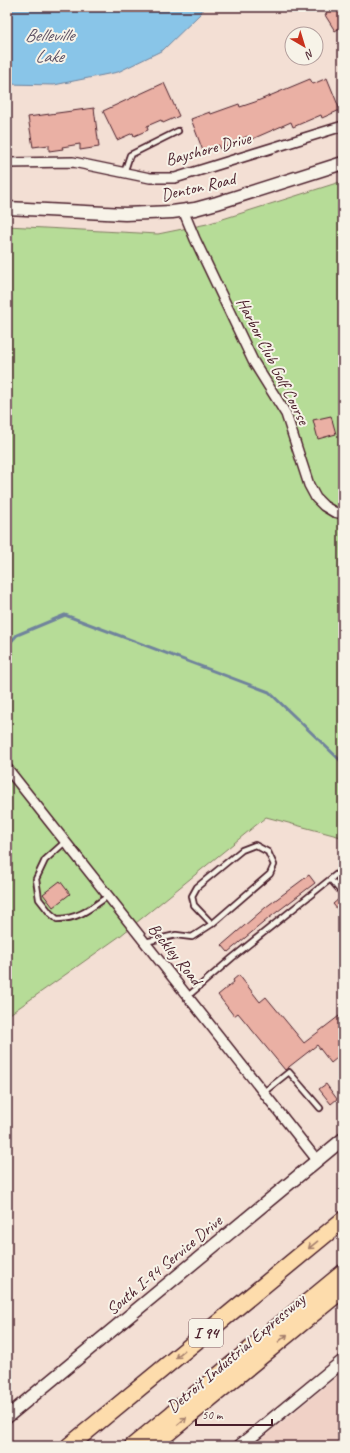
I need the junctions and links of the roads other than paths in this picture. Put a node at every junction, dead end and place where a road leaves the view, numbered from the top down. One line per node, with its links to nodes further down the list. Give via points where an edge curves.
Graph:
1 (343, 126): 5 (street, Bayshore Drive, via 175,178 150,178)
2 (178, 131): 5 (lane, via 130,154)
3 (7, 163): 5 (street, Bayshore Drive, via 73,162)
4 (343, 163): 7 (street, Denton Road, via 217,203)
5 (124, 173)
6 (7, 208): 7 (street, Denton Road, via 125,214)
7 (183, 210): 8 (street, Harbor Club Golf Course, via 253,361 286,414 309,485 324,506)
8 (343, 514)
9 (7, 768): 10 (street, Beckley Road)
10 (65, 842): 14 (street, Beckley Road); 14 (lane, via 45,860 36,879 38,899 57,919 69,919 81,915)
11 (343, 869): 12 (lane)
12 (331, 880): 13 (lane); 17 (lane)
13 (343, 894)
14 (108, 896): 16 (street, Beckley Road)
15 (212, 924): 15 (lane, via 270,874 274,865 268,852 256,845 242,850 197,887 192,896 194,905); 16 (lane, via 192,937 176,935)
16 (145, 942): 17 (street, Beckley Road)
17 (188, 996): 18 (street, Beckley Road)
18 (264, 1092): 19 (lane, via 289,1072); 21 (street, Beckley Road)
19 (320, 1108)
20 (343, 1139): 21 (street, South I-94 Service Drive)
21 (317, 1160): 26 (street, South I-94 Service Drive)
22 (343, 1220): 27 (highway, Detroit Industrial Expressway / I 94, one-way to 27)
23 (343, 1273): 28 (highway, I 94)
24 (343, 1289): 29 (highway, Detroit Industrial Expressway, one-way to 24)
25 (343, 1361): 30 (street)
26 (7, 1417)
27 (69, 1446)
28 (133, 1446)
29 (152, 1446)
30 (240, 1446)

